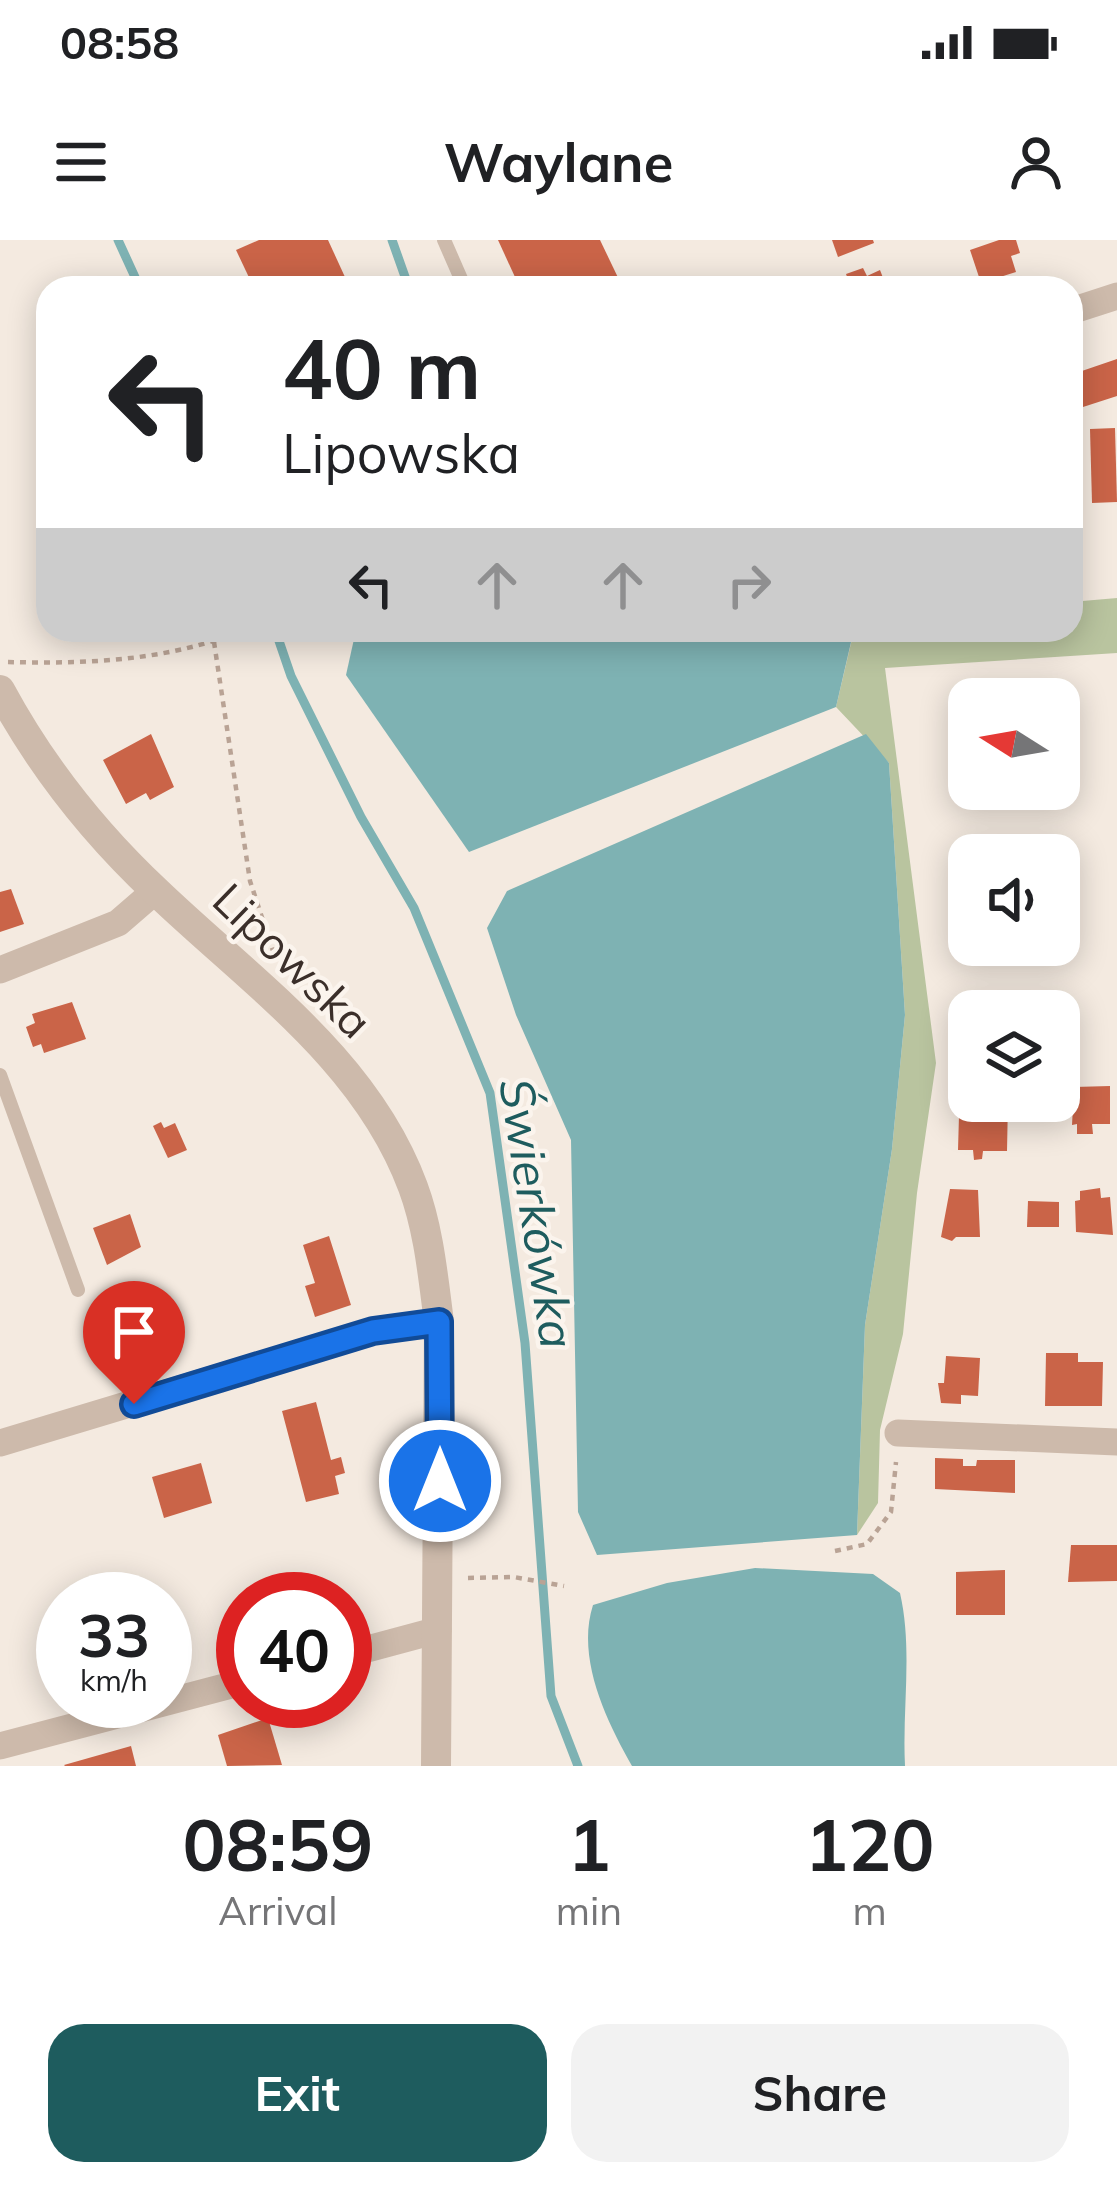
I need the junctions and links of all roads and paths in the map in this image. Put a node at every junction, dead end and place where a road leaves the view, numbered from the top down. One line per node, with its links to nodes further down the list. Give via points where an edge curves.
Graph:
1 (444, 240): 2 (lane)
2 (460, 276)
3 (1117, 296): 4 (street)
4 (1083, 307)
5 (214, 643): 6 (path, via 97,664); 10 (path, via 250,881)
6 (0, 662)
7 (2, 700): 8 (street, Lipowska, via 66,794)
8 (155, 891): 9 (street, via 118,923); 13 (street, Lipowska, via 296,1017 383,1124 414,1187)
9 (0, 970)
10 (280, 971)
11 (0, 1075): 12 (lane)
12 (78, 1290)
13 (439, 1322): 16 (street, via 373,1331); 20 (street, Lipowska)
14 (898, 1432): 15 (street); 17 (path, via 891,1512 867,1544)
15 (1117, 1442)
16 (0, 1443)
17 (836, 1551)
18 (452, 1578): 19 (path)
19 (564, 1586)
20 (437, 1630): 21 (street); 24 (street, Lipowska)
21 (372, 1647)
22 (216, 1689): 23 (street)
23 (0, 1746)
24 (436, 1766)

